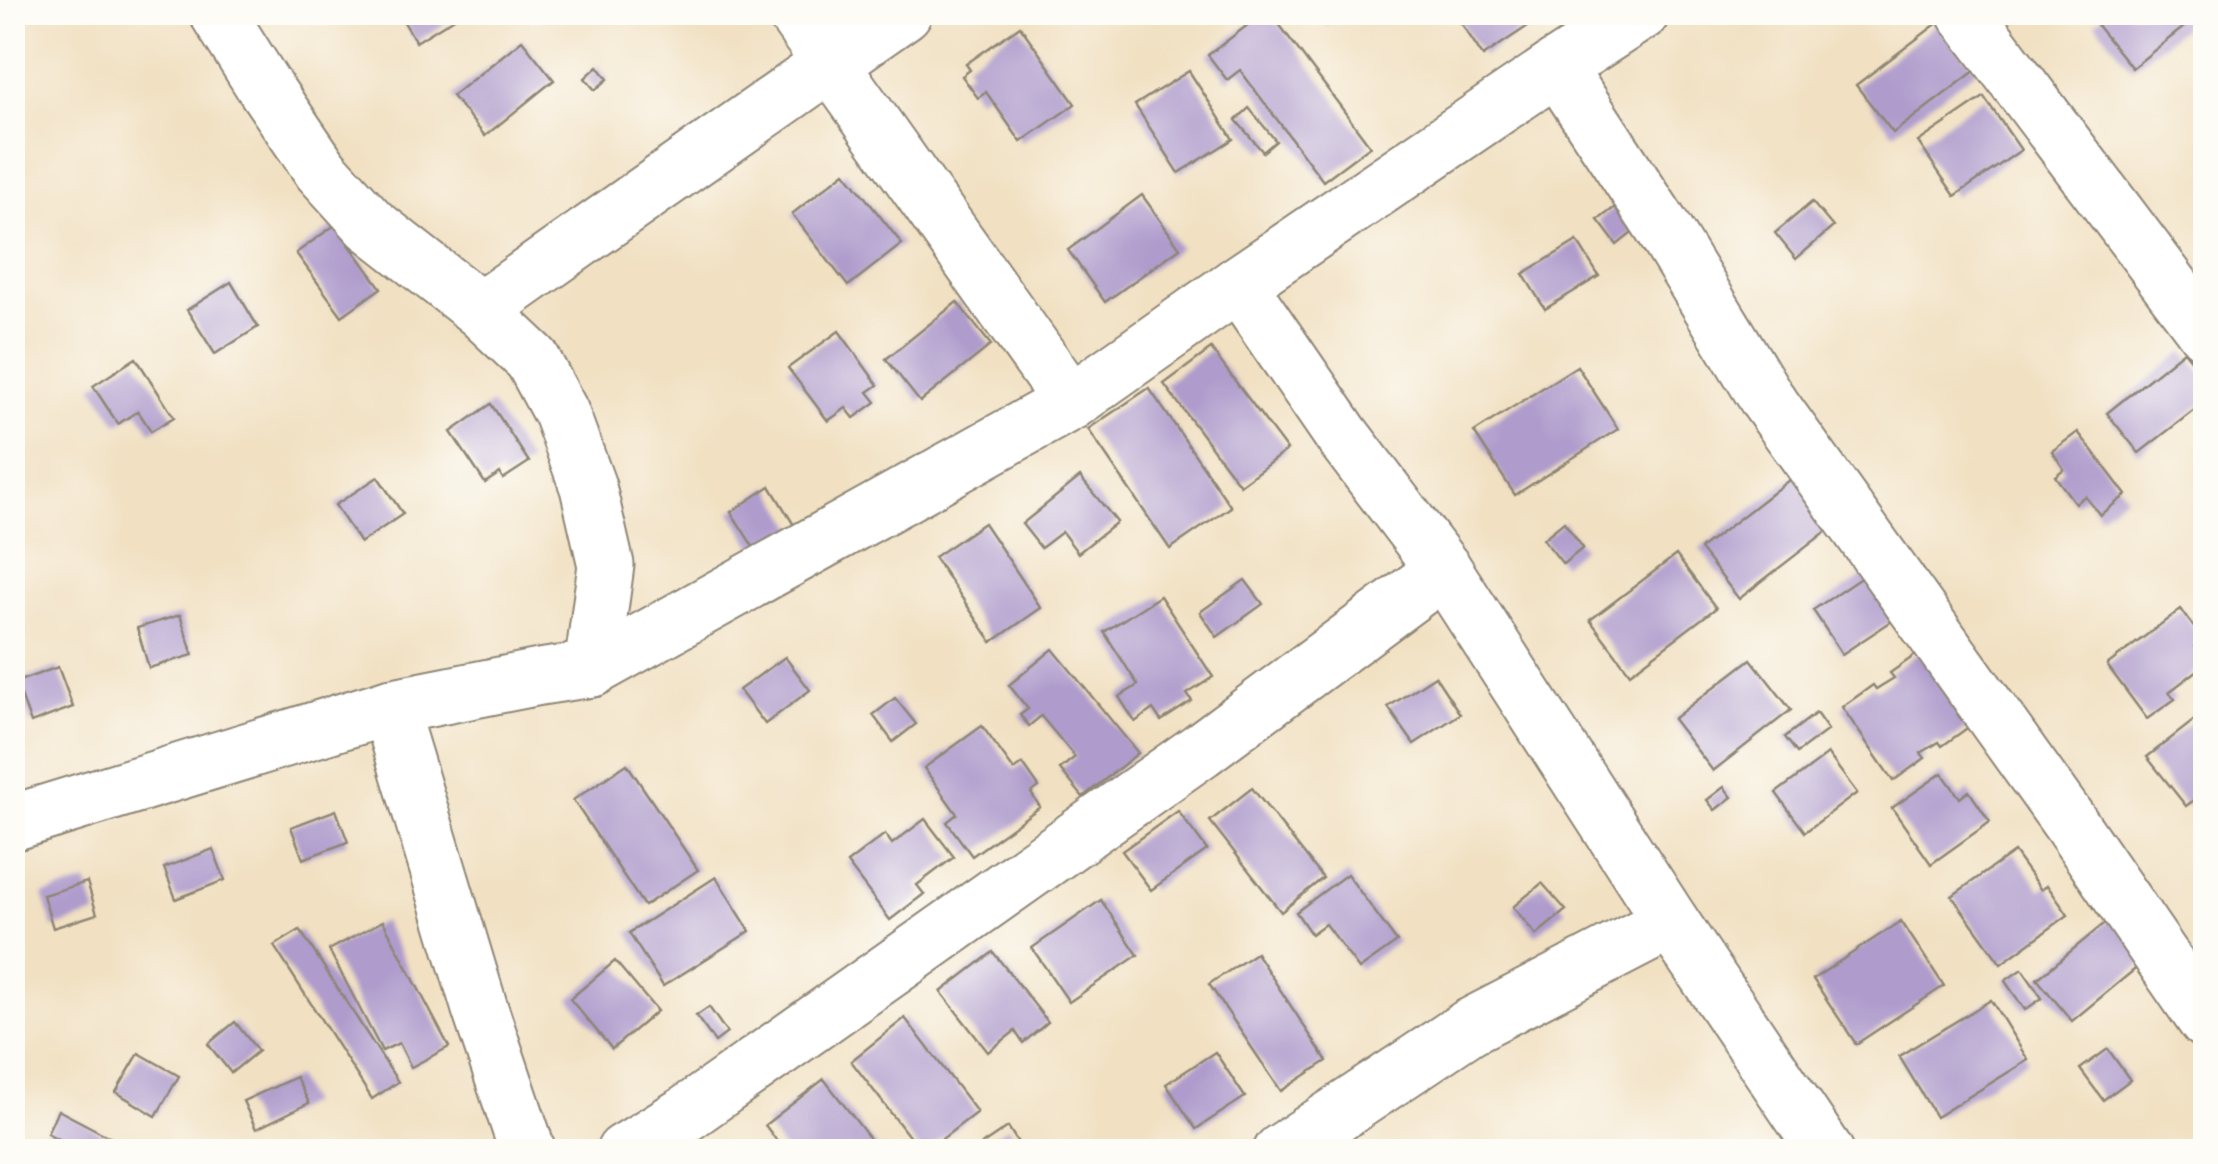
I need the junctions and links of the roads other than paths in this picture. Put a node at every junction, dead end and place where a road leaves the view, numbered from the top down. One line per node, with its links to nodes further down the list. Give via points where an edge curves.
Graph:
1 (218, 12): 9 (street, via 322,170 370,224)
2 (794, 12): 6 (street)
3 (904, 12): 6 (street)
4 (1642, 12): 7 (street)
5 (1964, 12): 10 (street)
6 (830, 66): 9 (street); 11 (street)
7 (1556, 67): 8 (street); 17 (street, via 1767,399)
8 (1238, 284): 11 (street); 12 (street)
9 (480, 310): 13 (street, via 532,358 588,487 606,565)
10 (2206, 332)
11 (1070, 402): 13 (street)
12 (1444, 570): 16 (street); 19 (street, via 1202,750)
13 (592, 670): 14 (street)
14 (389, 707): 15 (street); 18 (street)
15 (12, 823)
16 (1671, 922): 20 (street, via 1470,1028); 21 (street)
17 (2206, 1020)
18 (528, 1152)
19 (624, 1152)
20 (1281, 1152)
21 (1826, 1152)

